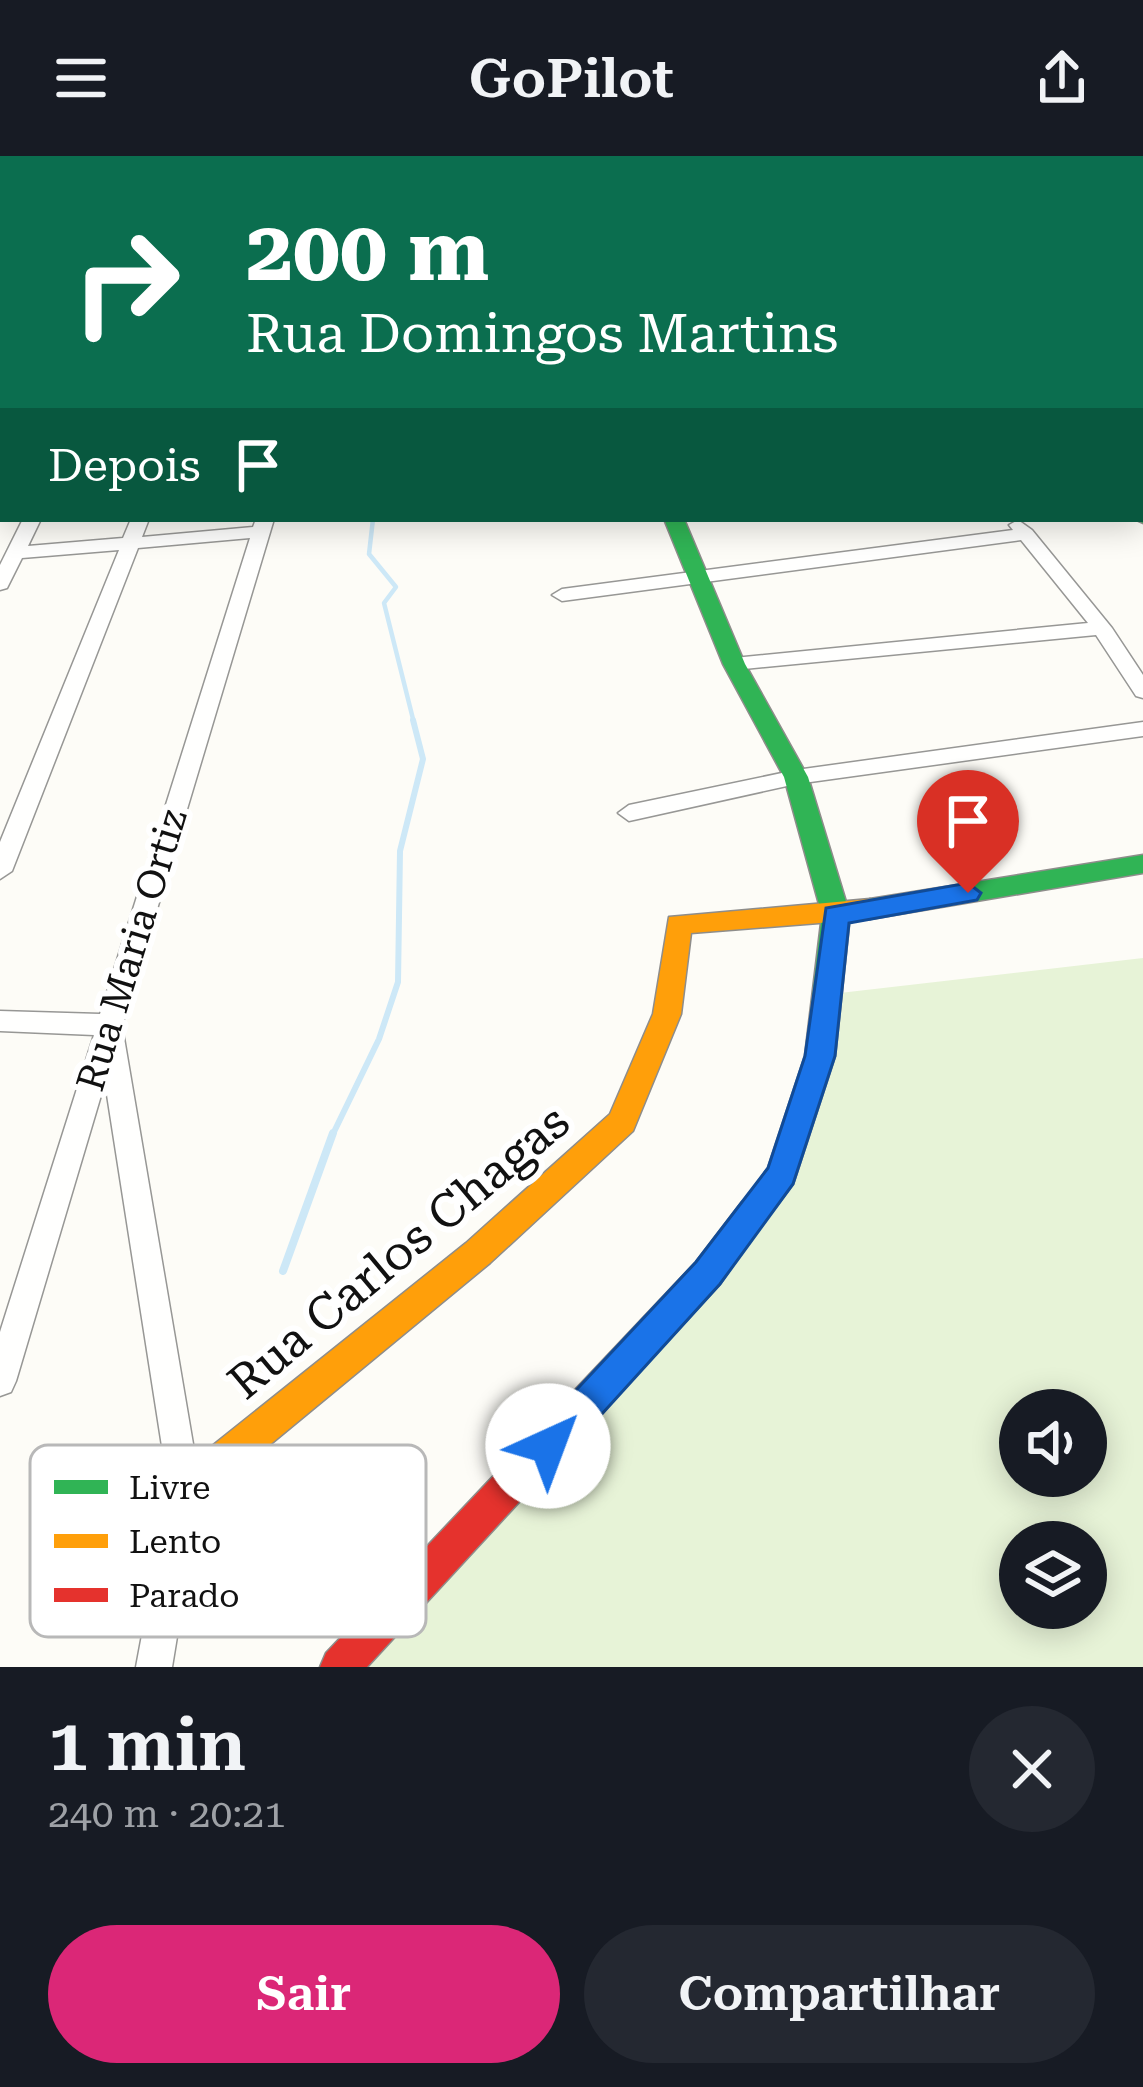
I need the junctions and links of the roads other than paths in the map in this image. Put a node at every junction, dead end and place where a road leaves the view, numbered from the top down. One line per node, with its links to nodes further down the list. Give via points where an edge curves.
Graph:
1 (30, 522): 7 (street)
2 (139, 522): 6 (street)
3 (675, 522): 8 (street)
4 (263, 526): 6 (street); 21 (street, Rua Maria Ortiz)
5 (1020, 526): 8 (street); 11 (street)
6 (128, 544): 7 (street); 18 (street)
7 (14, 553): 9 (street)
8 (695, 574): 10 (street); 12 (street)
9 (0, 584)
10 (562, 595)
11 (1102, 628): 12 (street); 13 (street)
12 (734, 664): 15 (street)
13 (1143, 691)
14 (1143, 729): 15 (street)
15 (796, 777): 16 (street); 19 (street)
16 (629, 813)
17 (1143, 864): 19 (street)
18 (0, 871)
19 (836, 915): 24 (street, Rua Carlos Chagas, via 679,924 667,1014 622,1121 478,1253); 25 (street, via 820,1056 782,1174 708,1273)
20 (0, 1021): 21 (street)
21 (109, 1025): 22 (street, Rua Maria Ortiz); 23 (street)
22 (0, 1382)
23 (177, 1445)
24 (242, 1445)
25 (426, 1575)
26 (159, 1637): 28 (street)
27 (368, 1637): 29 (street)
28 (154, 1667)
29 (340, 1667)

